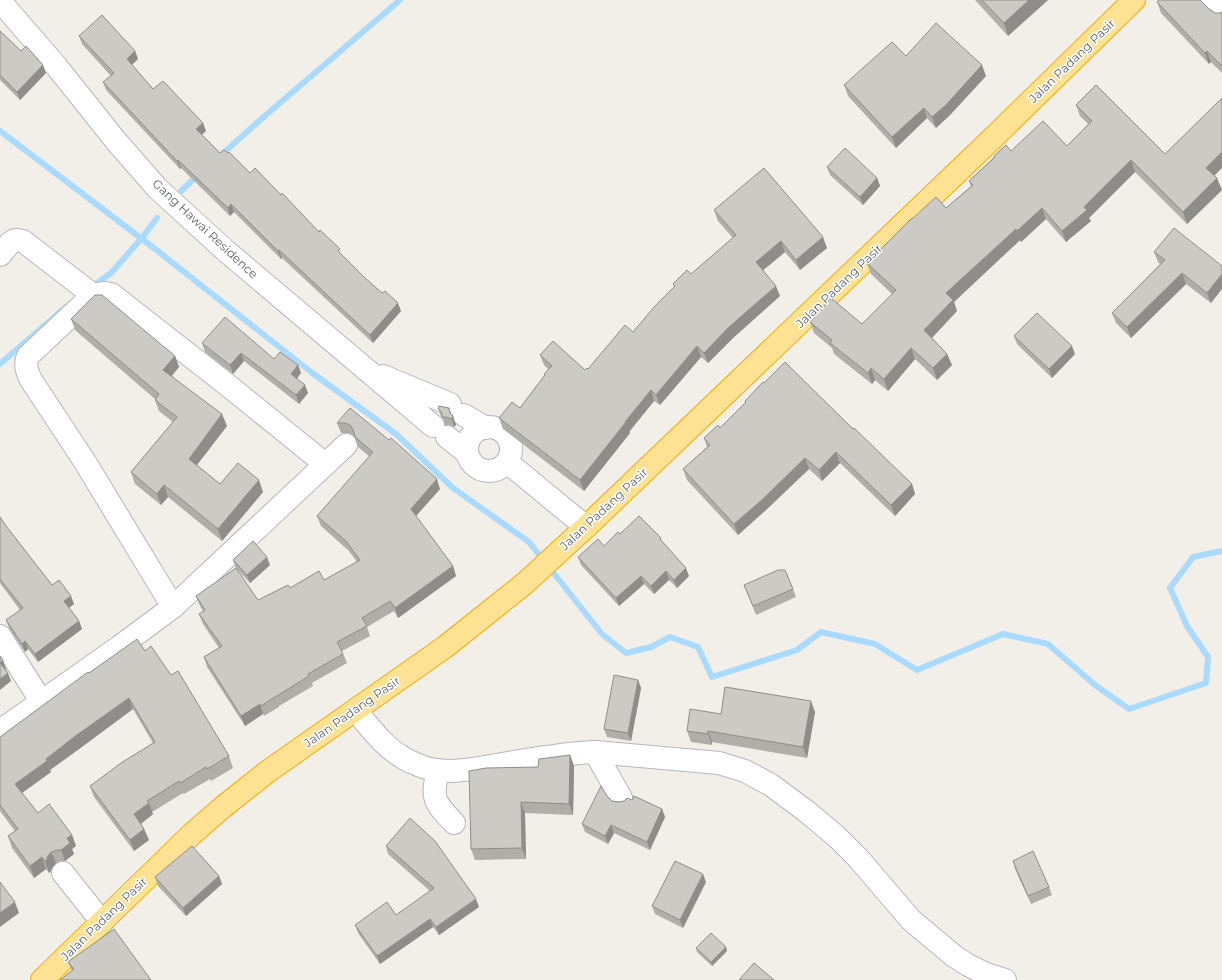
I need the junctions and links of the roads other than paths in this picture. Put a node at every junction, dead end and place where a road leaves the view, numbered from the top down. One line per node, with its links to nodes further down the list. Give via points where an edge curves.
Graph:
1 (1134, 0): 13 (highway, Jalan Padang Pasir)
2 (1212, 0): 4 (street)
3 (0, 1): 7 (street, Gang Hawai Residence, via 158,189 226,252)
4 (1222, 12)
5 (5, 241): 6 (street, via 21,240)
6 (87, 290): 12 (street, via 116,297); 14 (street, via 28,356 26,367 31,380 85,462)
7 (364, 368): 8 (street, via 457,410); 10 (street, Gang Hawai Residence)
8 (486, 428): 10 (street, via 479,430 469,439); 11 (street, via 494,428 508,438 511,446)
9 (346, 445): 12 (street)
10 (467, 453): 11 (street, via 475,467 483,471 500,468)
11 (506, 462): 13 (street)
12 (325, 464): 14 (street)
13 (586, 527): 17 (highway, Jalan Padang Pasir, via 524,584 445,647)
14 (173, 607): 16 (street)
15 (0, 636): 16 (street)
16 (41, 701): 18 (street)
17 (355, 710): 20 (street, via 385,744 402,757); 24 (highway, Jalan Padang Pasir, via 267,772 217,812)
18 (0, 731)
19 (595, 752): 20 (street, via 577,752 467,770); 21 (street); 26 (street, via 719,763 745,771 771,785 858,858 911,920 968,965)
20 (433, 769): 22 (street, via 435,800)
21 (621, 798)
22 (454, 823)
23 (63, 873): 24 (street)
24 (102, 922): 25 (highway, Jalan Padang Pasir)
25 (42, 980)
26 (1005, 980)

